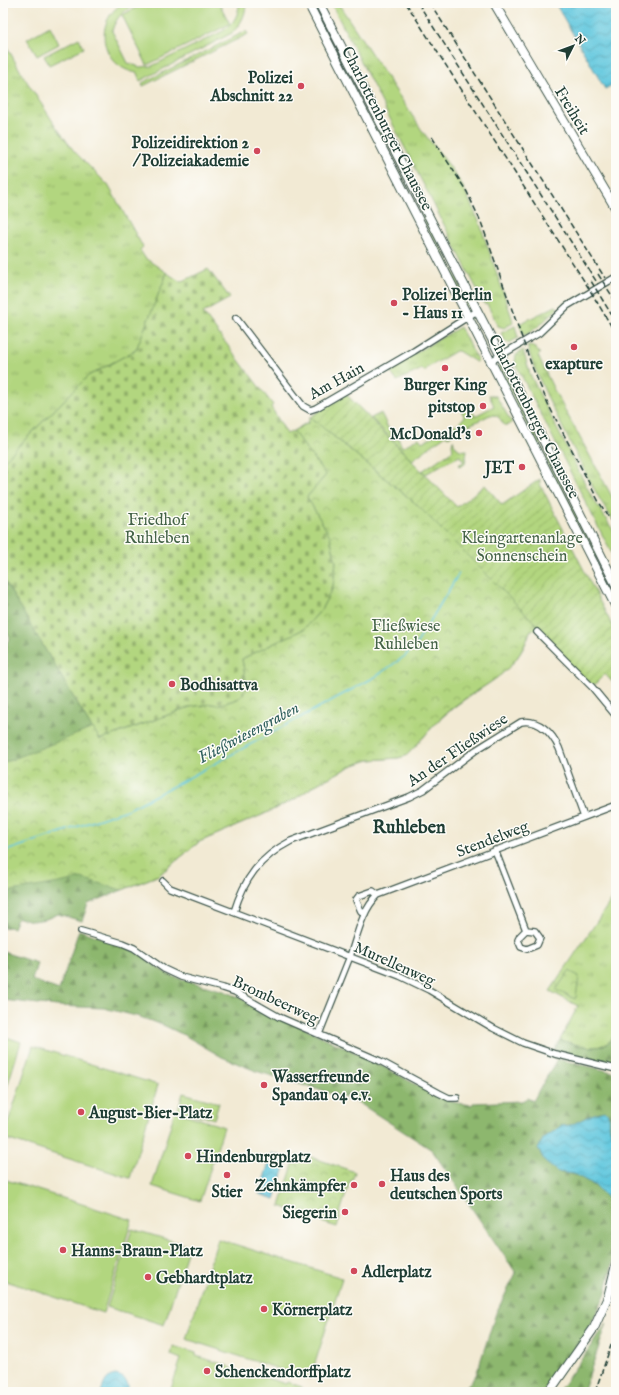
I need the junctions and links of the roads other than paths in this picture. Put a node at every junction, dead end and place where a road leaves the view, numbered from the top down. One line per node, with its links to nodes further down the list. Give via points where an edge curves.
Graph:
1 (308, 3): 7 (main road, Charlottenburger Chaussee)
2 (320, 3): 6 (main road, Charlottenburger Chaussee)
3 (494, 3): 4 (main road, Freiheit)
4 (616, 210)
5 (616, 277): 9 (street, via 567,306 539,333)
6 (477, 311): 7 (street, Am Hain); 9 (main road, Charlottenburger Chaussee)
7 (468, 317): 8 (street, Am Hain, via 310,410 303,406); 10 (main road, Charlottenburger Chaussee)
8 (236, 318)
9 (500, 355): 10 (street); 11 (main road, Charlottenburger Chaussee)
10 (491, 361): 12 (main road, Charlottenburger Chaussee)
11 (616, 585)
12 (616, 607)
13 (537, 632): 14 (street, via 592,687)
14 (616, 716)
15 (616, 805): 16 (street, Stendelweg)
16 (584, 817): 17 (street, Stendelweg); 20 (street, An der Fließwiese, via 553,737 539,725 521,722 476,750 423,790 281,846 262,860 250,875)
17 (495, 850): 19 (street, Stendelweg); 22 (street)
18 (163, 882): 20 (street, Murellenweg, via 170,888)
19 (378, 895): 21 (street); 21 (street, Stendelweg, via 373,891 359,896 356,900)
20 (234, 912): 24 (street, Murellenweg)
21 (365, 914): 24 (street)
22 (526, 930)
23 (81, 931): 25 (street, Brombeerweg, via 134,948 181,977 236,992 279,1017)
24 (350, 957): 25 (street); 26 (street, Murellenweg, via 412,982 523,1043)
25 (319, 1034): 27 (street, Brombeerweg, via 380,1060 449,1098)
26 (616, 1069)
27 (456, 1098)
28 (616, 1265): 29 (main road, via 608,1297 594,1328)
29 (550, 1392)

